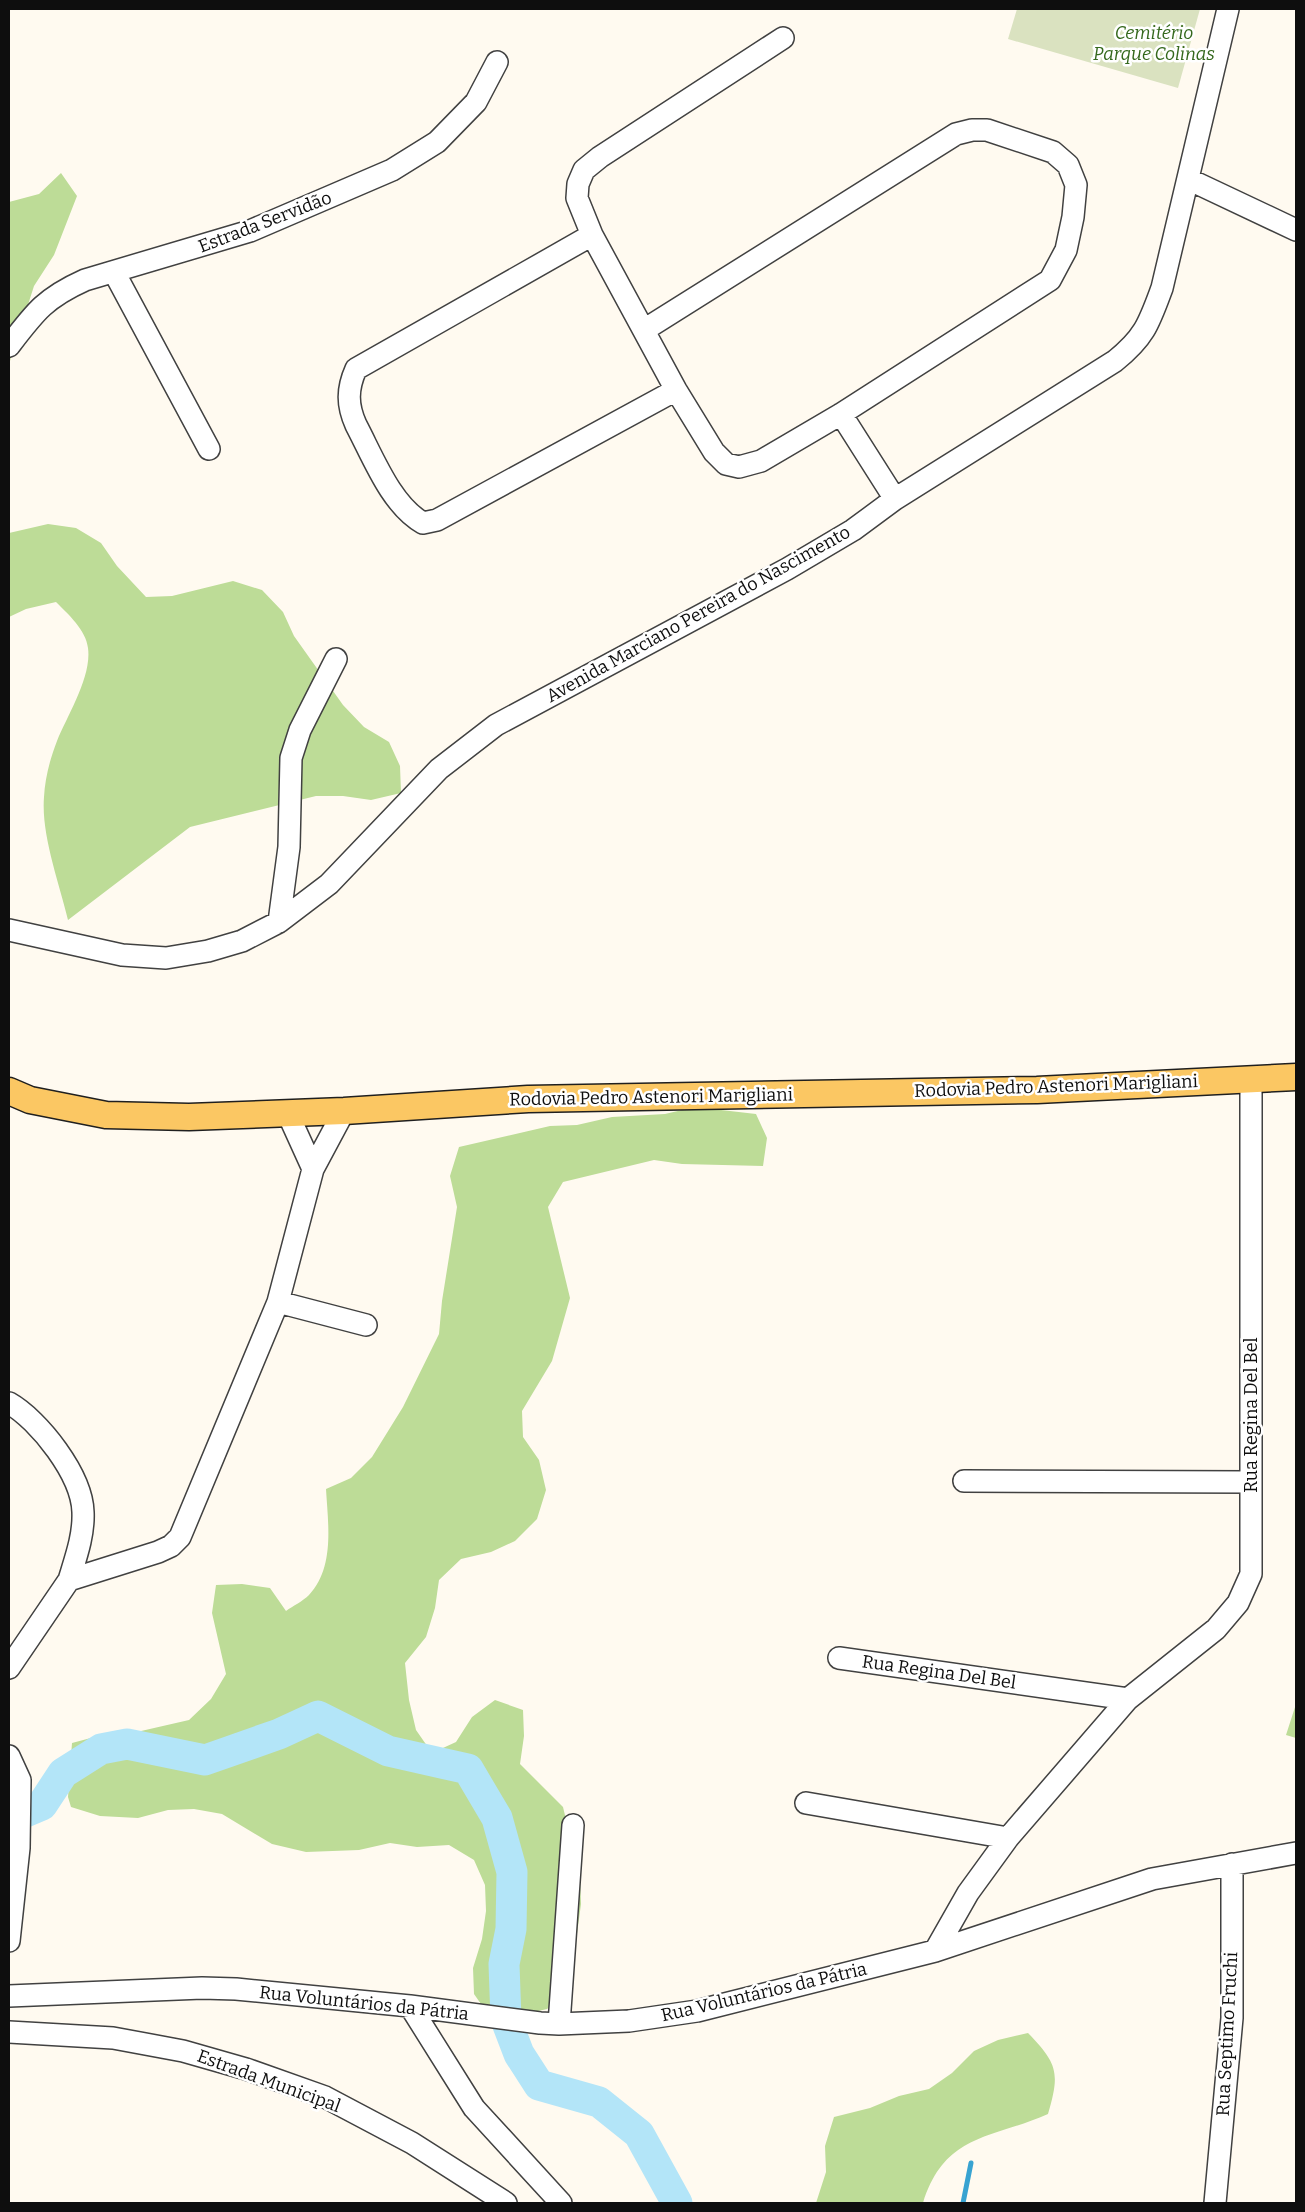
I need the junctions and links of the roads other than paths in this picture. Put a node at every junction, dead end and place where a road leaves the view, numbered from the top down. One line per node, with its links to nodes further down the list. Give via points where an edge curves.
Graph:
1 (1228, 9): 4 (street, Avenida Marciano Pereira do Nascimento)
2 (783, 38): 6 (street, via 584,170 578,184 578,198)
3 (497, 62): 7 (street, Estrada Servidão, via 476,102 437,142 400,166 250,231)
4 (1188, 179): 5 (street); 13 (street, Avenida Marciano Pereira do Nascimento, via 1162,288 1148,326 1134,346 1116,361)
5 (1296, 230)
6 (592, 236): 8 (street); 10 (street, via 356,369 348,397 356,425 400,504 410,516 423,523 437,520)
7 (114, 272): 9 (street, Estrada Servidão, via 85,280 46,301); 12 (street)
8 (644, 330): 10 (street); 11 (street, via 956,134 987,130 1053,152 1068,164 1076,185 1073,217 1066,250 1050,280)
9 (9, 346)
10 (676, 390): 11 (street, via 714,452 726,464 739,467 761,461)
11 (841, 414): 13 (street)
12 (210, 449)
13 (895, 499): 15 (street, Avenida Marciano Pereira do Nascimento, via 853,530 787,569 496,725 439,769 329,884)
14 (336, 659): 15 (street, via 300,730 291,758 289,847)
15 (279, 922): 16 (street, Avenida Marciano Pereira do Nascimento, via 242,941 166,958 122,955)
16 (9, 930)
17 (1296, 1077): 18 (main road, Rodovia Pedro Astenori Marigliani)
18 (1251, 1078): 20 (main road, Rodovia Pedro Astenori Marigliani, via 1037,1090 528,1099); 27 (street, Rua Regina Del Bel)
19 (9, 1091): 21 (main road, Rodovia Pedro Astenori Marigliani, via 30,1100 106,1115)
20 (344, 1111): 21 (main road, Rodovia Pedro Astenori Marigliani); 22 (street)
21 (288, 1114): 22 (street)
22 (313, 1169): 23 (street)
23 (278, 1302): 24 (street); 28 (street, via 180,1537 158,1552)
24 (366, 1325)
25 (9, 1403): 28 (street, via 44,1431 68,1467 78,1491 83,1509 82,1535)
26 (964, 1481): 27 (street)
27 (1251, 1482): 31 (street, Rua Regina Del Bel, via 1251,1574 1238,1603 1216,1629)
28 (69, 1580): 30 (street)
29 (839, 1658): 31 (street, Rua Regina Del Bel)
30 (9, 1668)
31 (1128, 1699): 35 (street, Rua Regina Del Bel)
32 (9, 1756): 38 (street, via 20,1780 19,1848)
33 (806, 1803): 35 (street)
34 (573, 1825): 42 (street)
35 (1008, 1838): 39 (street, Rua Regina Del Bel, via 968,1893)
36 (1296, 1853): 37 (street, Rua Voluntários da Pátria)
37 (1232, 1864): 39 (street, Rua Voluntários da Pátria, via 1152,1879); 46 (street, Rua Septimo Fruchi, via 1232,2018)
38 (9, 1941)
39 (935, 1951): 42 (street, Rua Voluntários da Pátria, via 697,2011 630,2021)
40 (9, 1996): 41 (street, Rua Voluntários da Pátria, via 202,1988)
41 (410, 2006): 42 (street, Rua Voluntários da Pátria); 45 (street, via 474,2108)
42 (550, 2023)
43 (9, 2032): 44 (street, Estrada Municipal, via 113,2038 183,2051 246,2069 325,2097 412,2142)
44 (506, 2203)
45 (561, 2203)
46 (1215, 2203)

